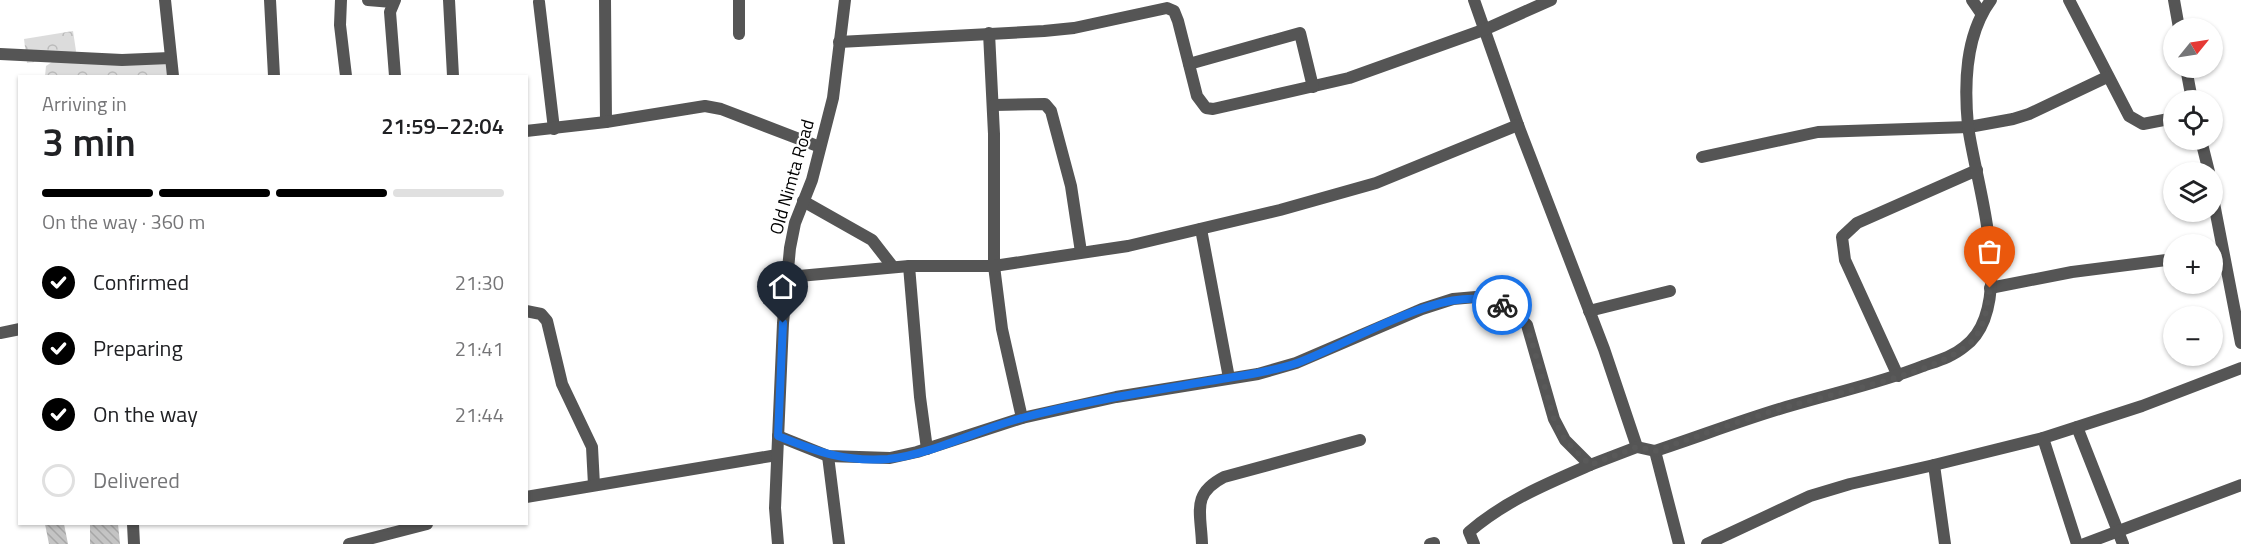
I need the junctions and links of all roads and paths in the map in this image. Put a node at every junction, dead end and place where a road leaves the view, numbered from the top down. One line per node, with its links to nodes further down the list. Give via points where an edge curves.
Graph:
1 (165, 0): 24 (street)
2 (270, 0): 27 (street)
3 (341, 0): 28 (street)
4 (368, 0): 15 (street)
5 (449, 0): 30 (street)
6 (604, 0): 35 (street)
7 (739, 0): 20 (street)
8 (845, 0): 22 (street, Old Nimta Road)
9 (1474, 0): 19 (street)
10 (1551, 0): 19 (street)
11 (1972, 0): 17 (street)
12 (1991, 0): 17 (street)
13 (2069, 0): 31 (street)
14 (2174, 0): 18 (street)
15 (394, 1): 29 (street, via 390,12)
16 (539, 2): 38 (street)
17 (1981, 13): 37 (street, via 1968,67)
18 (2177, 18)
19 (1486, 29): 32 (street, via 1420,55); 36 (street)
20 (738, 33)
21 (989, 33): 22 (street); 25 (street, via 1074,28 1167,8 1174,11); 33 (street)
22 (839, 42): 40 (street, Old Nimta Road, via 833,98)
23 (0, 54): 24 (street, via 122,60)
24 (170, 58): 26 (street)
25 (1189, 64): 32 (street, via 1197,96 1206,108); 32 (street, via 1300,33)
26 (173, 75)
27 (274, 75)
28 (346, 75)
29 (395, 75)
30 (453, 75)
31 (2107, 77): 34 (street, via 2136,122); 37 (street, via 2029,114)
32 (1313, 87)
33 (994, 105): 45 (street, via 1045,104 1051,111 1071,186); 48 (street)
34 (2163, 119)
35 (606, 122): 38 (street); 40 (street, via 705,106)
36 (1518, 125): 44 (street, via 1376,183); 55 (street)
37 (1968, 127): 41 (street, via 1818,132); 42 (street)
38 (554, 129): 39 (street)
39 (528, 131)
40 (820, 147): 43 (street, Old Nimta Road)
41 (1702, 157)
42 (1977, 170): 52 (street, via 1989,234); 60 (street, via 1857,223 1842,237 1845,260)
43 (803, 201): 49 (street, via 872,240); 51 (street, Old Nimta Road, via 794,229)
44 (1201, 229): 45 (street); 61 (street)
45 (1081, 252): 48 (street)
46 (2163, 261): 52 (street, via 2072,272)
47 (909, 266): 48 (street); 49 (street); 68 (street)
48 (994, 266): 62 (street, via 1002,329)
49 (892, 267): 51 (street)
50 (2223, 271): 58 (street)
51 (788, 277): 64 (street, Old Nimta Road)
52 (1990, 288): 60 (street, via 1982,326 1974,339 1952,356)
53 (1670, 291): 55 (street)
54 (528, 311): 74 (street, via 541,314 547,321 562,384 592,447)
55 (1589, 311): 67 (street)
56 (18, 328): 57 (street)
57 (0, 333)
58 (2240, 336)
59 (2241, 368): 63 (street)
60 (1898, 376): 69 (street, via 1792,405)
61 (1230, 378): 62 (street); 72 (street, via 1296,363 1422,309 1453,299 1476,297 1513,310 1527,325 1554,419 1565,440)
62 (1022, 418): 68 (street)
63 (2077, 427): 65 (street); 79 (street)
64 (778, 436): 70 (street, Old Nimta Road); 71 (street)
65 (2043, 438): 73 (street); 90 (street)
66 (1360, 440): 85 (street, via 1213,482 1200,498)
67 (1637, 447): 69 (street); 72 (street)
68 (927, 449): 71 (street, via 890,458)
69 (1655, 451): 87 (street)
70 (777, 455): 74 (street); 83 (street, Old Nimta Road)
71 (828, 456): 84 (street)
72 (1590, 465): 86 (street, via 1525,493 1492,513 1469,532)
73 (1934, 465): 88 (street, via 1810,496); 89 (street)
74 (594, 485): 76 (street)
75 (2241, 485): 79 (street)
76 (528, 497)
77 (133, 525): 81 (street)
78 (425, 525): 80 (street)
79 (2121, 538): 91 (street)
80 (388, 540): 82 (street)
81 (134, 544)
82 (349, 544)
83 (778, 544)
84 (839, 544)
85 (1202, 544)
86 (1474, 544)
87 (1679, 544)
88 (1707, 544)
89 (1945, 544)
90 (2077, 544)
91 (2084, 544)

